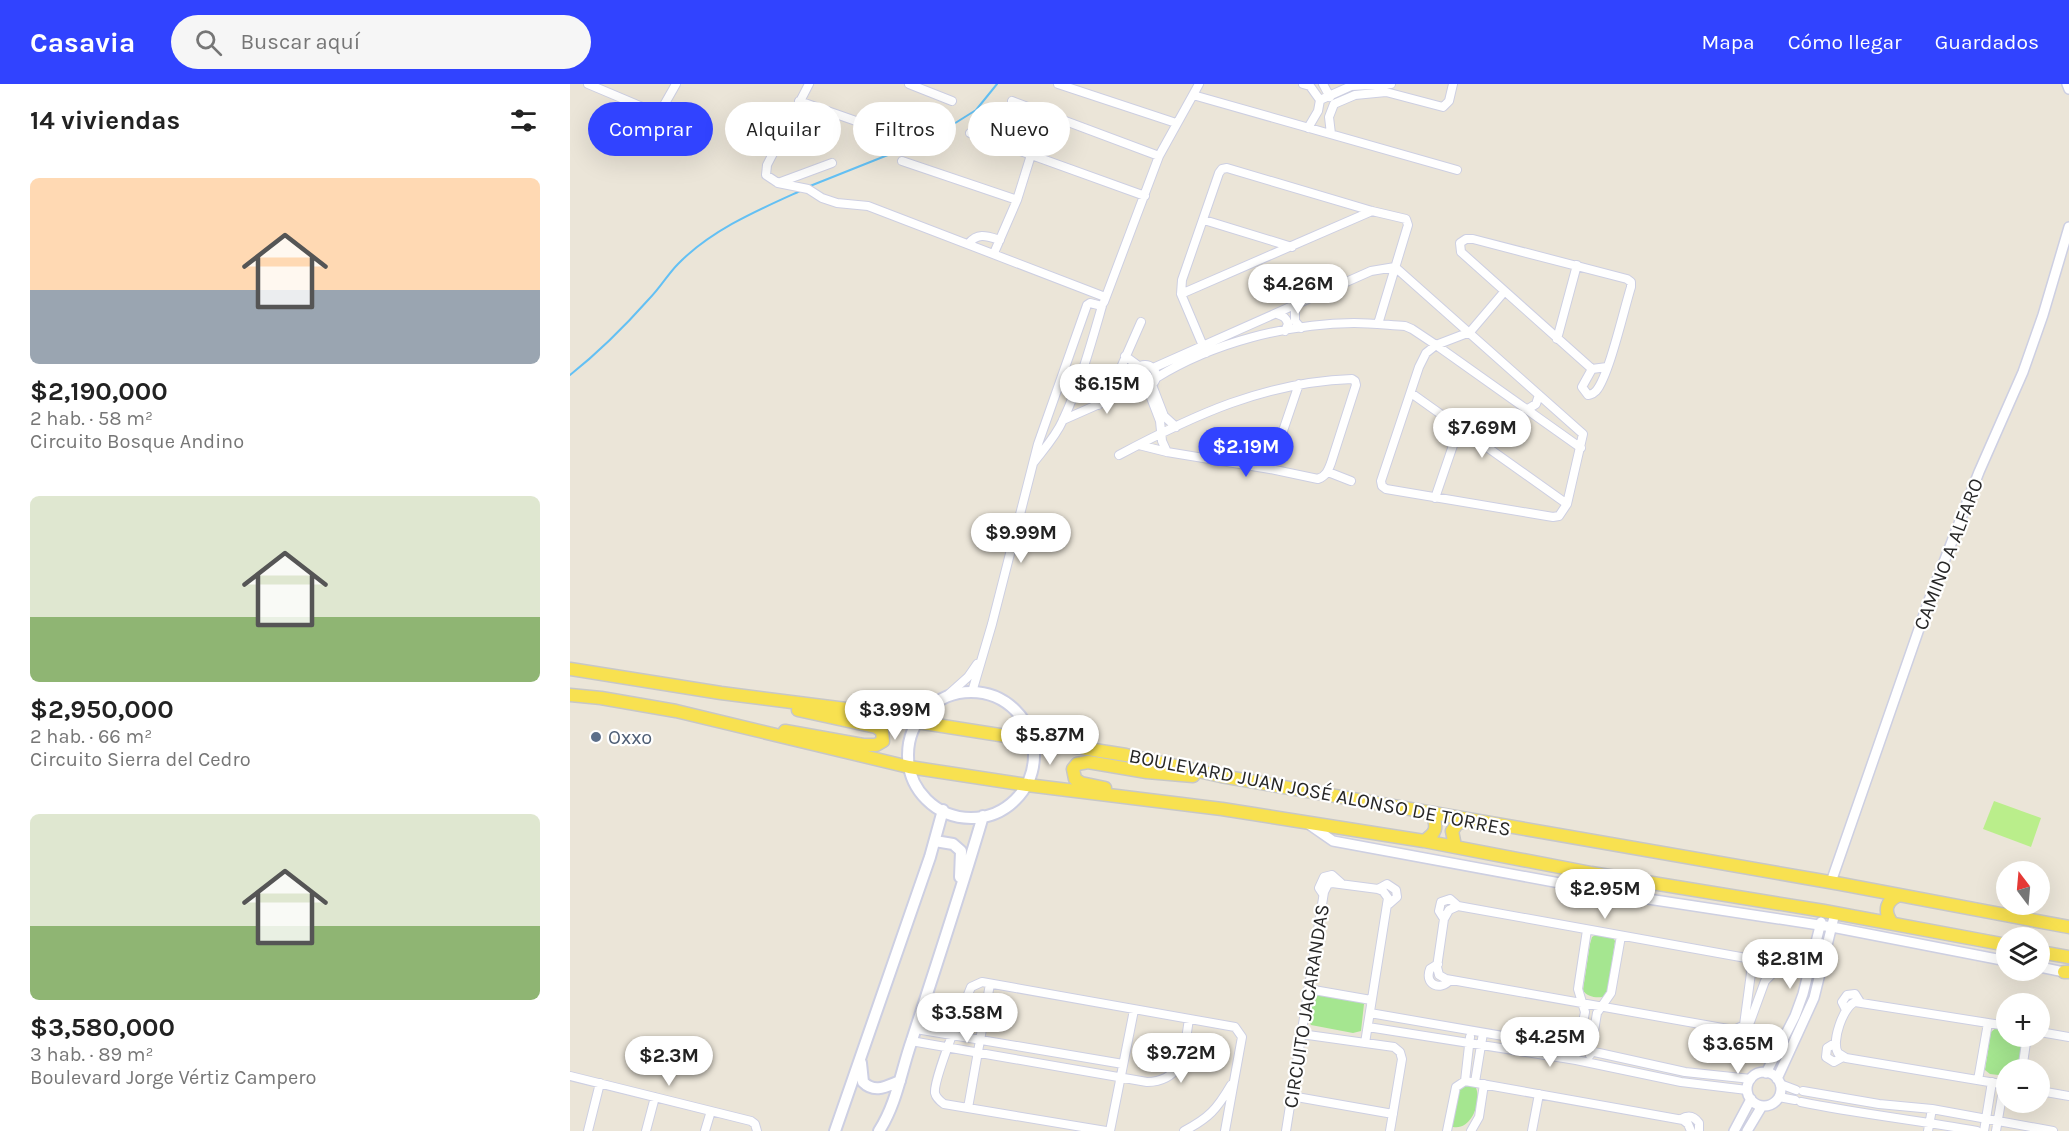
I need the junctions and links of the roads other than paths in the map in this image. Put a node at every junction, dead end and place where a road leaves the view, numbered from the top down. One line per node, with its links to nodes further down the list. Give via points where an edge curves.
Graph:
1 (588, 84): 20 (street)
2 (676, 84): 21 (street)
3 (808, 84): 16 (street)
4 (909, 84): 19 (street)
5 (1058, 84): 24 (street)
6 (1303, 84): 18 (street, via 1310,86)
7 (1323, 84): 14 (street)
8 (1393, 84): 14 (street, via 1351,86); 15 (street)
9 (1453, 84): 15 (street, via 1449,101 1443,107)
10 (2067, 84): 12 (street)
11 (1196, 85): 13 (street)
12 (2069, 89)
13 (1193, 95): 24 (street); 25 (street)
14 (1329, 95): 18 (street); 22 (street)
15 (1398, 96): 22 (street, via 1386,92 1356,94)
16 (799, 100): 23 (street); 33 (street, via 767,165 765,175)
17 (1012, 100): 29 (street)
18 (1320, 100): 25 (street)
19 (952, 101)
20 (631, 102)
21 (666, 102)
22 (1334, 104): 26 (street, via 1329,117)
23 (853, 120)
24 (1176, 123): 29 (street)
25 (1308, 128): 26 (street)
26 (1331, 134): 32 (street)
27 (1031, 156): 35 (street)
28 (1034, 156): 34 (street)
29 (1159, 156): 34 (street)
30 (902, 161): 35 (street)
31 (832, 164): 33 (street)
32 (1457, 170)
33 (778, 183): 40 (street, via 808,189 837,203 868,206)
34 (1145, 196): 47 (street)
35 (1017, 200): 39 (street)
36 (1372, 211): 37 (street, via 1227,168 1219,173); 41 (street); 44 (street, via 1408,221)
37 (1203, 220): 41 (street); 46 (street, via 1182,280)
38 (2069, 227): 110 (street, CAMINO A ALFARO, via 2023,372 1978,472 1928,603)
39 (1000, 240): 40 (street, via 978,235); 42 (street)
40 (968, 244): 42 (street)
41 (1292, 247): 46 (street)
42 (994, 253): 47 (street)
43 (1577, 265): 45 (street, via 1473,239 1460,243 1461,252); 56 (street); 61 (street, via 1631,282)
44 (1395, 267): 49 (street, via 1371,271); 52 (street); 55 (street)
45 (1504, 292): 55 (street); 56 (street)
46 (1181, 294): 58 (street)
47 (1105, 297): 48 (street)
48 (1102, 306): 65 (street); 82 (street, via 1090,303 1085,309)
49 (1295, 306): 50 (street); 53 (street, via 1295,321)
50 (1277, 314): 54 (street, via 1287,320); 58 (street)
51 (1141, 322): 59 (street)
52 (1378, 324): 53 (street); 57 (street, via 1412,329)
53 (1301, 328): 54 (street)
54 (1285, 331): 58 (street)
55 (1470, 332): 57 (street); 71 (street)
56 (1557, 339): 63 (street)
57 (1436, 345): 70 (street, via 1426,353); 73 (street)
58 (1204, 349): 62 (street); 67 (street)
59 (1125, 356): 60 (street); 66 (street)
60 (1140, 367): 62 (street); 64 (street)
61 (1607, 367): 63 (street); 63 (street, via 1597,390 1587,395 1582,387)
62 (1153, 368): 67 (street)
63 (1592, 369)
64 (1135, 375): 66 (street); 67 (street, via 1137,383)
65 (1080, 377): 69 (street); 74 (street)
66 (1115, 381): 69 (street)
67 (1149, 384): 72 (street); 75 (street, via 1164,416); 77 (street)
68 (1299, 384): 75 (street, via 1243,398); 83 (street); 84 (street, via 1355,381)
69 (1095, 386): 72 (street)
70 (1411, 393): 76 (street); 86 (street, via 1382,486)
71 (1539, 395): 73 (street, via 1536,404); 79 (street, via 1583,434)
72 (1098, 405): 74 (street)
73 (1528, 409): 79 (street)
74 (1063, 420): 82 (street)
75 (1176, 427): 77 (street)
76 (1459, 428): 86 (street); 87 (street)
77 (1161, 435): 78 (street); 80 (street)
78 (1139, 445): 80 (street); 81 (street)
79 (1581, 448): 87 (street)
80 (1167, 452): 83 (street)
81 (1119, 455)
82 (1034, 462): 88 (street)
83 (1270, 469): 84 (street, via 1318,479)
84 (1328, 472): 85 (street)
85 (1351, 482)
86 (1435, 498): 87 (street, via 1553,518)
87 (1567, 504)
88 (981, 658): 90 (street); 91 (street)
89 (570, 669): 93 (main road, BOULEVARD JUAN JOSÉ ALONSO DE TORRES)
90 (972, 692): 91 (main road); 96 (main road, via 998,699 1010,707 1028,728)
91 (949, 694): 94 (main road, via 930,705)
92 (570, 695): 95 (main road, BOULEVARD JUAN JOSÉ ALONSO DE TORRES, via 676,711)
93 (749, 696): 94 (main road, BOULEVARD JUAN JOSÉ ALONSO DE TORRES); 95 (main road, via 876,727 882,731 883,741 863,745)
94 (917, 722): 96 (main road, BOULEVARD JUAN JOSÉ ALONSO DE TORRES); 97 (main road, via 909,745)
95 (742, 727): 97 (main road, BOULEVARD JUAN JOSÉ ALONSO DE TORRES)
96 (1033, 741): 98 (main road, BOULEVARD JUAN JOSÉ ALONSO DE TORRES, via 1126,755); 99 (main road, via 1036,764)
97 (909, 767): 99 (main road, BOULEVARD JUAN JOSÉ ALONSO DE TORRES); 101 (main road, via 923,794)
98 (1221, 776): 100 (main road, via 1164,774 1088,762 1073,769 1081,783); 102 (main road, BOULEVARD JUAN JOSÉ ALONSO DE TORRES)
99 (1027, 785): 100 (main road, BOULEVARD JUAN JOSÉ ALONSO DE TORRES); 103 (main road, via 1010,805)
100 (1165, 803): 105 (main road, BOULEVARD JUAN JOSÉ ALONSO DE TORRES)
101 (943, 810): 103 (main road, via 961,816); 106 (main road)
102 (1432, 814): 104 (main road, BOULEVARD JUAN JOSÉ ALONSO DE TORRES); 107 (main road, via 1436,828)
103 (983, 816): 113 (main road)
104 (1466, 820): 108 (main road, via 1452,831); 110 (main road, BOULEVARD JUAN JOSÉ ALONSO DE TORRES)
105 (1307, 823): 107 (main road, BOULEVARD JUAN JOSÉ ALONSO DE TORRES); 112 (street, via 1333,841)
106 (935, 841): 113 (main road, via 953,844 961,851); 160 (main road)
107 (1424, 841): 108 (main road, BOULEVARD JUAN JOSÉ ALONSO DE TORRES)
108 (1455, 846): 109 (main road, BOULEVARD JUAN JOSÉ ALONSO DE TORRES)
109 (1591, 873): 112 (main road); 114 (main road, BOULEVARD JUAN JOSÉ ALONSO DE TORRES)
110 (1831, 882): 111 (main road, BOULEVARD JUAN JOSÉ ALONSO DE TORRES)
111 (1900, 895): 115 (main road, via 1886,908); 118 (main road, BOULEVARD JUAN JOSÉ ALONSO DE TORRES)
112 (1635, 897): 116 (street)
113 (957, 907): 142 (main road)
114 (1830, 912): 115 (main road, BOULEVARD JUAN JOSÉ ALONSO DE TORRES); 116 (street); 117 (street)
115 (1892, 923): 121 (main road, BOULEVARD JUAN JOSÉ ALONSO DE TORRES)
116 (1820, 926): 117 (street); 164 (street, via 1795,1016)
117 (1832, 927): 124 (street); 172 (street, via 1814,998)
118 (2069, 927)
119 (1587, 930): 120 (street); 131 (street, via 1578,989); 131 (street, via 1458,906 1450,908 1444,919 1438,964 1439,975 1450,980)
120 (1621, 936): 125 (street, via 1746,958); 132 (street, via 1611,993)
121 (1996, 943)
122 (2050, 954): 123 (main road)
123 (2069, 957)
124 (1996, 959)
125 (1750, 962): 140 (street); 140 (street, via 1765,957 1775,971 1765,981 1750,1022)
126 (2050, 969): 127 (street)
127 (2067, 972)
128 (990, 984): 133 (street); 148 (street, via 982,982 971,987); 151 (street)
129 (1308, 989): 130 (street); 130 (street, CIRCUITO JACARANDAS, via 1328,884 1378,889 1387,894 1389,904); 146 (street, CIRCUITO JACARANDAS)
130 (1371, 1000): 134 (street, CIRCUITO JACARANDAS)
131 (1582, 1002): 132 (street); 157 (street, via 1585,1012)
132 (1602, 1007): 140 (street, via 1730,1030); 158 (street, via 1597,1013)
133 (1134, 1010): 135 (street); 163 (street)
134 (1370, 1013): 136 (street); 141 (street, CIRCUITO JACARANDAS)
135 (1189, 1019): 166 (street, via 1181,1058 1171,1077 1146,1082); 167 (street, via 1239,1031 1242,1036)
136 (1401, 1019): 137 (street); 144 (street)
137 (1420, 1022): 143 (street); 149 (street)
138 (1988, 1023): 139 (street); 169 (street); 169 (street, via 1852,1003 1835,1043 1843,1057)
139 (1996, 1024)
140 (1744, 1025)
141 (1368, 1027): 144 (street); 154 (street)
142 (916, 1029): 148 (street); 152 (main road)
143 (1470, 1031): 145 (street); 153 (street)
144 (1399, 1032): 149 (street)
145 (1483, 1033): 155 (street); 157 (street)
146 (1301, 1034): 154 (street); 181 (street, CIRCUITO JACARANDAS)
147 (2050, 1034): 150 (street)
148 (952, 1035): 151 (street); 156 (street)
149 (1417, 1035): 153 (street)
150 (2069, 1037)
151 (980, 1040): 159 (street); 163 (street)
152 (911, 1041): 156 (street); 170 (main road)
153 (1469, 1042): 155 (street); 171 (street)
154 (1365, 1043): 191 (street, via 1394,1047 1402,1055)
155 (1481, 1044): 161 (street); 173 (street)
156 (948, 1047): 159 (street); 186 (street, via 936,1094 944,1104)
157 (1578, 1049): 158 (street); 161 (street)
158 (1590, 1051): 162 (street); 168 (street, via 1685,1072)
159 (978, 1052): 166 (street); 186 (street)
160 (861, 1053): 170 (main road, via 861,1077 866,1086 877,1089); 201 (main road)
161 (1576, 1060): 162 (street)
162 (1588, 1063): 180 (street)
163 (1124, 1064): 166 (street)
164 (1766, 1073): 168 (street); 172 (street)
165 (570, 1076): 175 (street)
166 (1121, 1076): 204 (street)
167 (1234, 1078): 205 (street, via 1219,1106); 206 (street)
168 (1751, 1078): 180 (street)
169 (1978, 1080): 174 (street)
170 (900, 1081): 202 (main road)
171 (1465, 1081): 173 (street); 209 (street, via 1456,1087)
172 (1779, 1081): 184 (street); 187 (street, via 1799,1090)
173 (1474, 1082): 177 (street)
174 (1992, 1082): 176 (street); 193 (street)
175 (600, 1083): 183 (street); 197 (street)
176 (1996, 1083)
177 (1484, 1084): 179 (street); 210 (street, via 1479,1117)
178 (2050, 1093): 182 (street)
179 (1539, 1094): 192 (street); 211 (street)
180 (1749, 1095): 185 (street); 214 (street)
181 (1292, 1096): 191 (street); 207 (street, CIRCUITO JACARANDAS)
182 (2069, 1096)
183 (655, 1097): 188 (street); 198 (street)
184 (1779, 1097): 185 (street); 195 (street)
185 (1762, 1106): 215 (street)
186 (968, 1108): 203 (street)
187 (1932, 1109): 189 (street); 195 (street)
188 (711, 1111): 199 (street); 200 (street, via 751,1121)
189 (1944, 1111): 193 (street); 196 (street)
190 (2000, 1113): 194 (street)
191 (1393, 1114): 208 (street)
192 (1681, 1119): 212 (street); 213 (street, via 1693,1117 1699,1123)
193 (1986, 1119): 194 (street); 217 (street)
194 (1998, 1121): 218 (street); 219 (street)
195 (1929, 1127): 196 (street)
196 (1941, 1128): 216 (street)
197 (588, 1131)
198 (646, 1131)
199 (705, 1131)
200 (757, 1131)
201 (835, 1131)
202 (879, 1131)
203 (1106, 1131)
204 (1110, 1131)
205 (1184, 1131)
206 (1224, 1131)
207 (1286, 1131)
208 (1390, 1131)
209 (1447, 1131)
210 (1471, 1131)
211 (1532, 1131)
212 (1691, 1131)
213 (1699, 1131)
214 (1734, 1131)
215 (1747, 1131)
216 (1977, 1131)
217 (1983, 1131)
218 (1996, 1131)
219 (2053, 1131)

